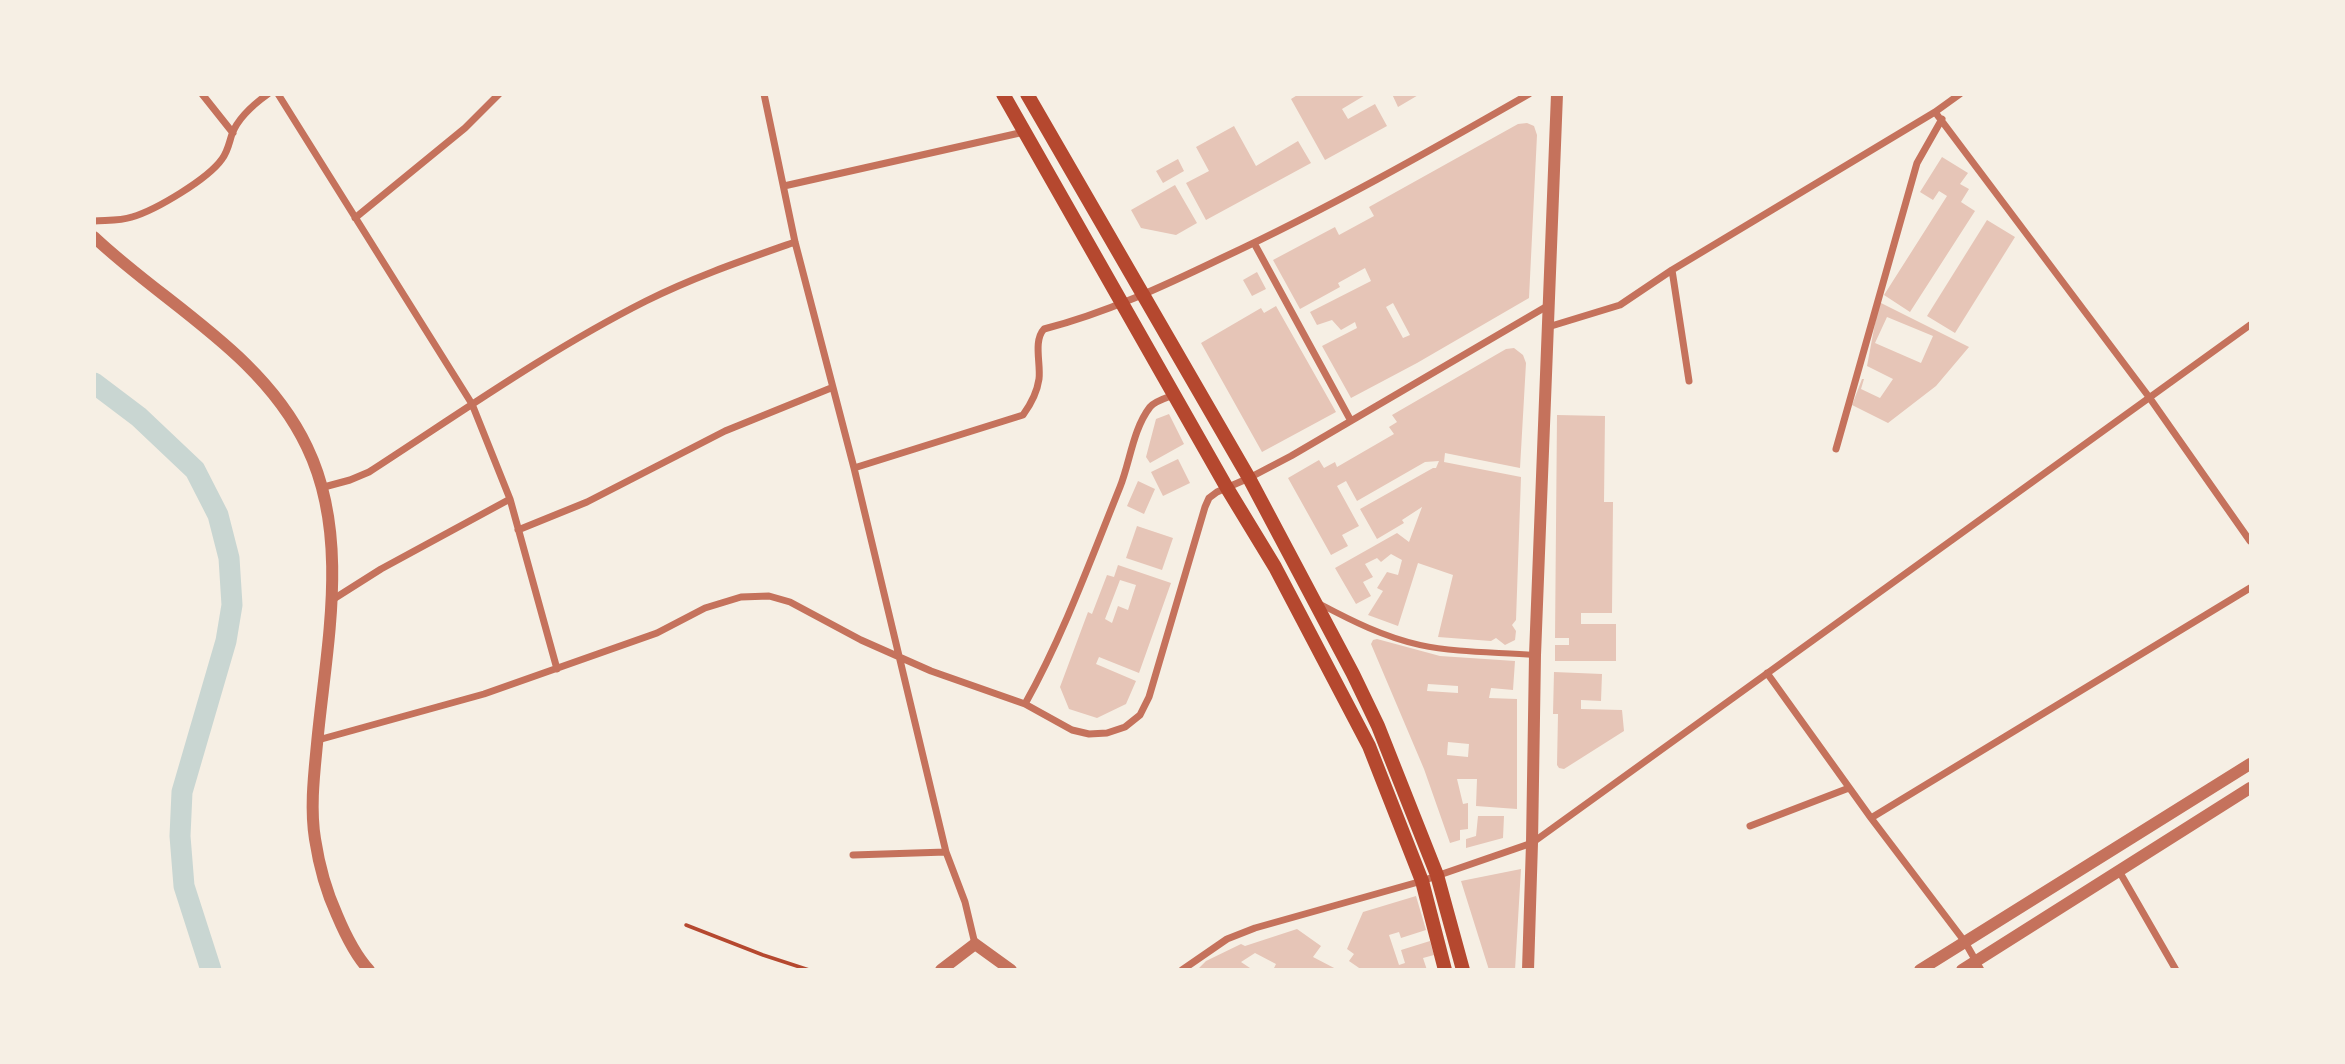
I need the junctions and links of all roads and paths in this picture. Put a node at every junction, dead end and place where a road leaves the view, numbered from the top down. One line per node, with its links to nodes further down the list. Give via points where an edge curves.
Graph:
1 (202, 94): 14 (street)
2 (268, 94): 14 (street)
3 (278, 94): 16 (street)
4 (499, 94): 16 (street, via 465,128)
5 (764, 94): 15 (street)
6 (1003, 94): 13 (main road)
7 (1027, 94): 22 (main road)
8 (1529, 94): 20 (street)
9 (1557, 94): 24 (street)
10 (1960, 94): 11 (street)
11 (1935, 112): 12 (street); 21 (street)
12 (1942, 119): 30 (street); 33 (street, via 1917,163)
13 (1025, 132): 15 (street); 23 (main road)
14 (233, 133): 17 (street, via 227,151 211,171 163,203 131,217)
15 (784, 187): 19 (street)
16 (355, 218): 31 (street)
17 (94, 221)
18 (94, 237): 36 (street, via 238,356 270,389 291,416)
19 (795, 242): 28 (street); 31 (street, via 718,268 647,300 512,376)
20 (1254, 243): 22 (street); 32 (street)
21 (1672, 270): 26 (street, via 1620,305); 27 (street)
22 (1143, 295): 23 (street); 35 (main road)
23 (1124, 304): 29 (main road); 34 (street, via 1040,332 1040,377 1023,415)
24 (1549, 304): 26 (street); 32 (street)
25 (2250, 325): 30 (street)
26 (1547, 327): 44 (street)
27 (1689, 381)
28 (831, 388): 34 (street); 39 (street, via 725,431 587,502)
29 (1174, 395): 37 (main road); 48 (street, via 1152,404 1142,421 1094,550)
30 (2149, 397): 40 (street); 47 (street)
31 (472, 404): 36 (street, via 369,472); 38 (street)
32 (1351, 421): 35 (street)
33 (1836, 449)
34 (854, 468): 45 (street)
35 (1249, 478): 37 (street); 43 (main road)
36 (324, 487): 42 (street, via 333,562)
37 (1227, 488): 48 (street, via 1209,498 1205,507 1140,715 1125,727 1088,734); 60 (main road, via 1275,567 1369,746)
38 (510, 499): 39 (street); 42 (street)
39 (519, 530): 46 (street)
40 (2250, 541)
41 (2250, 588): 53 (street)
42 (331, 601): 49 (street)
43 (1315, 601): 44 (street, via 1356,624 1419,645); 59 (main road, via 1378,726)
44 (1535, 655): 55 (street)
45 (899, 657): 46 (street, via 769,596 741,597 705,608 657,634); 48 (street); 56 (street)
46 (557, 669): 49 (street)
47 (1767, 673): 51 (street); 55 (street)
48 (1025, 704)
49 (318, 740): 65 (street, via 314,838 327,893 343,930)
50 (2250, 765): 62 (street)
51 (1849, 788): 53 (street); 54 (street)
52 (2250, 788): 58 (street)
53 (1871, 818): 62 (street)
54 (1750, 826)
55 (1532, 843): 59 (street); 72 (street)
56 (946, 852): 57 (street); 63 (street)
57 (853, 855)
58 (2119, 871): 64 (street); 75 (street)
59 (1437, 875): 60 (street); 71 (main road)
60 (1422, 881): 69 (street, via 1227,939); 70 (main road)
61 (686, 925): 66 (path)
62 (1965, 942): 64 (street); 73 (street)
63 (975, 944): 67 (street); 68 (street)
64 (1978, 965): 74 (street)
65 (369, 970)
66 (808, 970)
67 (941, 970)
68 (1011, 970)
69 (1182, 970)
70 (1444, 970)
71 (1463, 970)
72 (1528, 970)
73 (1920, 970)
74 (1962, 970)
75 (2176, 970)

